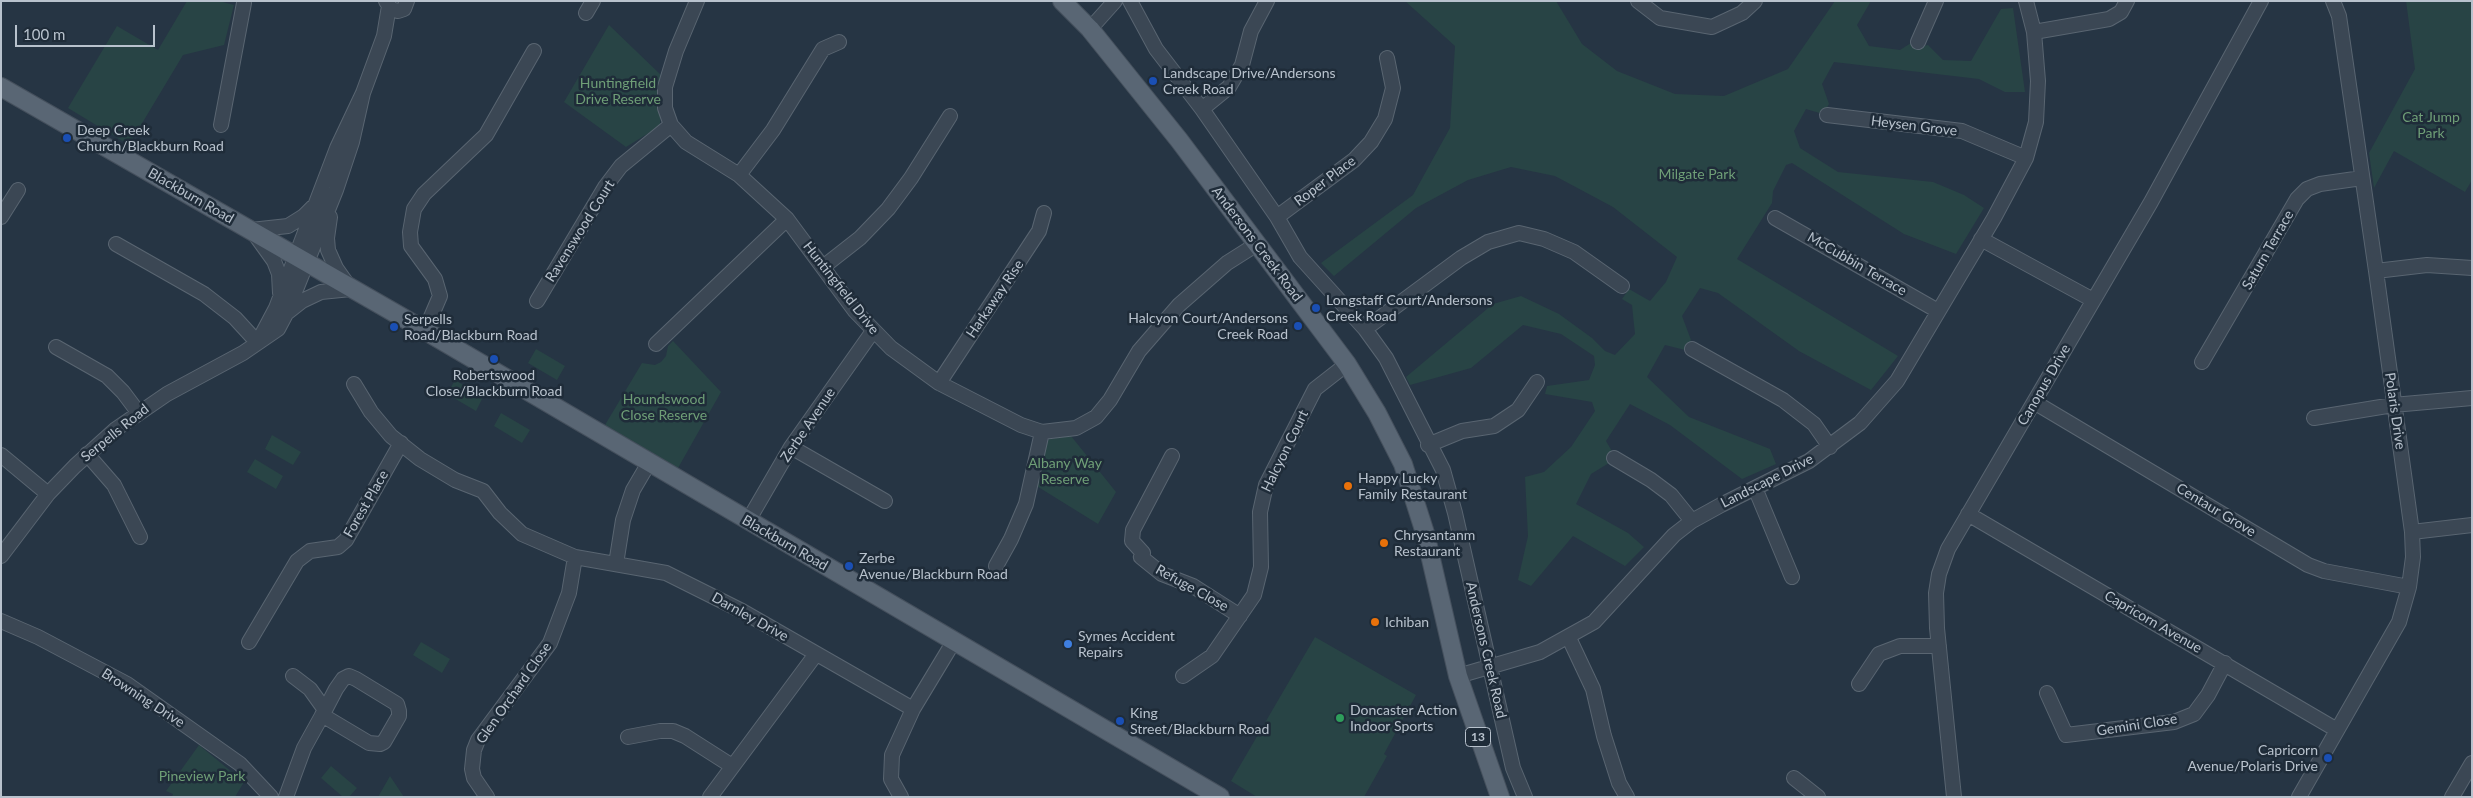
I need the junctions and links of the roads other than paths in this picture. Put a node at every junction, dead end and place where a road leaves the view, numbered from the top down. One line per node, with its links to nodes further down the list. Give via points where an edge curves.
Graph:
1 (697, 1): 27 (street, Huntingfield Drive, via 665,87 665,108)
2 (1062, 1): 15 (main road, Andersons Creek Road / 13)
3 (1115, 1): 15 (street)
4 (1130, 1): 23 (street, Andersons Creek Road, via 1156,49)
5 (1267, 1): 23 (street, via 1252,31 1242,64 1229,86)
6 (1638, 1): 7 (street, via 1660,18 1712,26 1742,13)
7 (1755, 1)
8 (1936, 1): 18 (street)
9 (2026, 1): 16 (street, Landscape Drive)
10 (2127, 1): 16 (street, via 2121,12 2109,19)
11 (2261, 1): 51 (street, Canopus Drive, via 2151,202)
12 (2333, 1): 30 (street, Polaris Drive, via 2339,16)
13 (244, 2): 26 (street)
14 (393, 4): 22 (street, Serpells Road)
15 (1090, 29): 42 (main road, Andersons Creek Road / 13)
16 (2034, 32): 28 (street, Landscape Drive, via 2038,81 2036,122)
17 (839, 42): 29 (street, via 823,49 774,130)
18 (1918, 42)
19 (534, 51): 55 (street, via 485,136 424,194 414,209 411,246 434,280 440,296)
20 (1387, 58): 36 (street, Roper Place, via 1393,88 1385,119 1371,142 1354,160)
21 (1, 87): 39 (main road, Blackburn Road)
22 (363, 93): 32 (street, Serpells Road); 33 (street, Serpells Road, via 339,143)
23 (1202, 109): 36 (street, Andersons Creek Road)
24 (1828, 114): 28 (street, Heysen Grove, via 1962,131)
25 (950, 116): 44 (street, via 888,209 860,238)
26 (221, 125)
27 (672, 125): 29 (street, Huntingfield Drive, via 686,142); 50 (street, Ravenswood Court, via 621,166)
28 (2026, 158): 40 (street, Landscape Drive)
29 (739, 175): 38 (street, Huntingfield Drive)
30 (2362, 178): 46 (street, Polaris Drive); 61 (street, Saturn Terrace, via 2320,184 2307,189 2298,199)
31 (18, 190): 35 (street)
32 (336, 190): 43 (street, Serpells Road); 48 (street, Blackburn Road, via 328,222 327,244 336,268)
33 (316, 204): 39 (street, Serpells Road, via 288,226); 43 (street, Serpells Road)
34 (1044, 213): 64 (street, Harkaway Rise, via 1039,232)
35 (1, 217)
36 (1277, 217): 54 (street, Andersons Creek Road, via 1300,257)
37 (1776, 218): 52 (street, McCubbin Terrace)
38 (787, 219): 44 (street, Huntingfield Drive); 58 (street)
39 (251, 230): 43 (main road, Blackburn Road); 49 (street, Blackburn Road, via 274,261)
40 (1981, 239): 51 (street); 52 (street, Landscape Drive)
41 (116, 244): 57 (street, via 204,294 235,318)
42 (1257, 244): 62 (main road, Andersons Creek Road / 13); 71 (street, Huntingfield Drive, via 1227,263 1179,306 1140,351 1096,417 1076,428)
43 (301, 259): 48 (main road, Blackburn Road); 49 (street, Serpells Road); 53 (street, Serpells Road)
44 (823, 267): 56 (street, Huntingfield Drive)
45 (2472, 268): 46 (street, via 2427,265)
46 (2376, 271): 68 (street, Polaris Drive)
47 (1622, 286): 54 (street, via 1574,252 1519,233 1488,242 1461,258)
48 (351, 288): 53 (street, Serpells Road, via 321,292); 55 (main road, Blackburn Road)
49 (281, 296): 57 (street, Serpells Road)
50 (537, 300)
51 (2093, 300): 67 (street, Canopus Drive)
52 (1938, 311): 75 (street, Landscape Drive, via 1897,381 1860,423)
53 (287, 312): 57 (street, Serpells Road, via 275,332)
54 (1365, 329): 73 (street, Andersons Creek Road, via 1386,358)
55 (425, 331): 80 (main road, Blackburn Road)
56 (873, 332): 64 (street, Huntingfield Drive); 74 (street, Zerbe Avenue)
57 (257, 342): 69 (street, Serpells Road)
58 (656, 344)
59 (56, 347): 69 (street, via 107,376)
60 (1692, 349): 75 (street, via 1783,400 1814,424)
61 (2202, 362)
62 (1347, 364): 96 (street, Halcyon Court, via 1315,389 1266,485 1260,512 1261,567 1254,595); 107 (main road, Andersons Creek Road / 13, via 1403,464 1424,533)
63 (1537, 382): 73 (street, via 1518,410 1494,426 1462,432)
64 (939, 383): 71 (street, Huntingfield Drive, via 1021,425)
65 (354, 384): 72 (street, Darnley Drive, via 371,412)
66 (2472, 398): 68 (street)
67 (2034, 402): 84 (street, Canopus Drive); 95 (street, Centaur Grove, via 2308,565)
68 (2393, 405): 70 (street); 88 (street, Polaris Drive)
69 (138, 412): 76 (street, Serpells Road)
70 (2314, 418)
71 (1042, 432): 93 (street, via 1026,504)
72 (401, 443): 91 (street, Darnley Drive, via 455,480 483,491 522,534); 99 (street, Forest Place, via 346,540 338,547 310,551 297,561)
73 (1428, 445): 104 (street, Andersons Creek Road, via 1443,470 1455,513)
74 (791, 447): 83 (street); 85 (street, Zerbe Avenue)
75 (1830, 447): 81 (street, Landscape Drive)
76 (88, 454): 82 (street, Serpells Road); 89 (street, via 114,485)
77 (1172, 456): 96 (street, Refuge Close, via 1133,530 1132,541 1143,553 1141,557 1162,574 1193,586)
78 (1614, 458): 86 (street, via 1671,495)
79 (6, 459): 82 (street)
80 (650, 461): 85 (main road, Blackburn Road); 92 (street, via 633,490 622,520)
81 (1756, 488): 86 (street, Landscape Drive); 94 (street)
82 (45, 498): 90 (street, Serpells Road)
83 (885, 501)
84 (1968, 514): 101 (street, Canopus Drive, via 1948,549 1939,574 1936,593); 103 (street, Capricorn Avenue)
85 (748, 521): 100 (main road, Blackburn Road)
86 (1692, 521): 98 (street, Landscape Drive, via 1674,535 1594,622)
87 (2472, 525): 88 (street)
88 (2412, 532): 95 (street, Polaris Drive)
89 (140, 536)
90 (1, 556)
91 (575, 557): 92 (street, Darnley Drive); 120 (street, Glen Orchard Close, via 569,592 550,643 478,740 474,750 474,778)
92 (616, 564): 102 (street, Darnley Drive, via 666,573 742,611)
93 (996, 566)
94 (1792, 577)
95 (2410, 587): 112 (street, Polaris Drive, via 2400,622)
96 (1240, 616): 106 (street, Halcyon Court, via 1212,656)
97 (1, 621): 118 (street, Browning Drive, via 127,684 240,764)
98 (1568, 638): 104 (street, Landscape Drive, via 1540,652); 125 (street, via 1593,689 1604,736 1619,783)
99 (249, 642)
100 (954, 642): 110 (street); 117 (main road, Blackburn Road)
101 (1939, 646): 108 (street, via 1900,646 1880,654); 127 (street, Canopus Drive)
102 (816, 654): 110 (street, Darnley Drive); 115 (street)
103 (2225, 664): 109 (street, Gemini Close, via 2194,714 2174,722 2066,735); 112 (street, Capricorn Avenue)
104 (1490, 669): 107 (street, Landscape Drive); 124 (street, Andersons Creek Road, via 1513,768)
105 (293, 676): 111 (street, via 310,689)
106 (1183, 676)
107 (1458, 676): 123 (main road, Andersons Creek Road / 13)
108 (1859, 684)
109 (2047, 693)
110 (913, 709): 122 (street, via 892,755 891,778)
111 (323, 712): 111 (street, via 343,679 349,676 397,704 399,716 384,742 374,744); 119 (street, via 304,748)
112 (2337, 730): 128 (street, Polaris Drive)
113 (628, 737): 115 (street, via 673,732 685,736)
114 (2472, 763): 129 (street)
115 (732, 766): 121 (street)
116 (1794, 778): 126 (street)
117 (1214, 795)
118 (271, 797)
119 (286, 797)
120 (487, 797)
121 (710, 797)
122 (901, 797)
123 (1500, 797)
124 (1525, 797)
125 (1627, 797)
126 (1818, 797)
127 (1954, 797)
128 (2299, 797)
129 (2452, 797)

